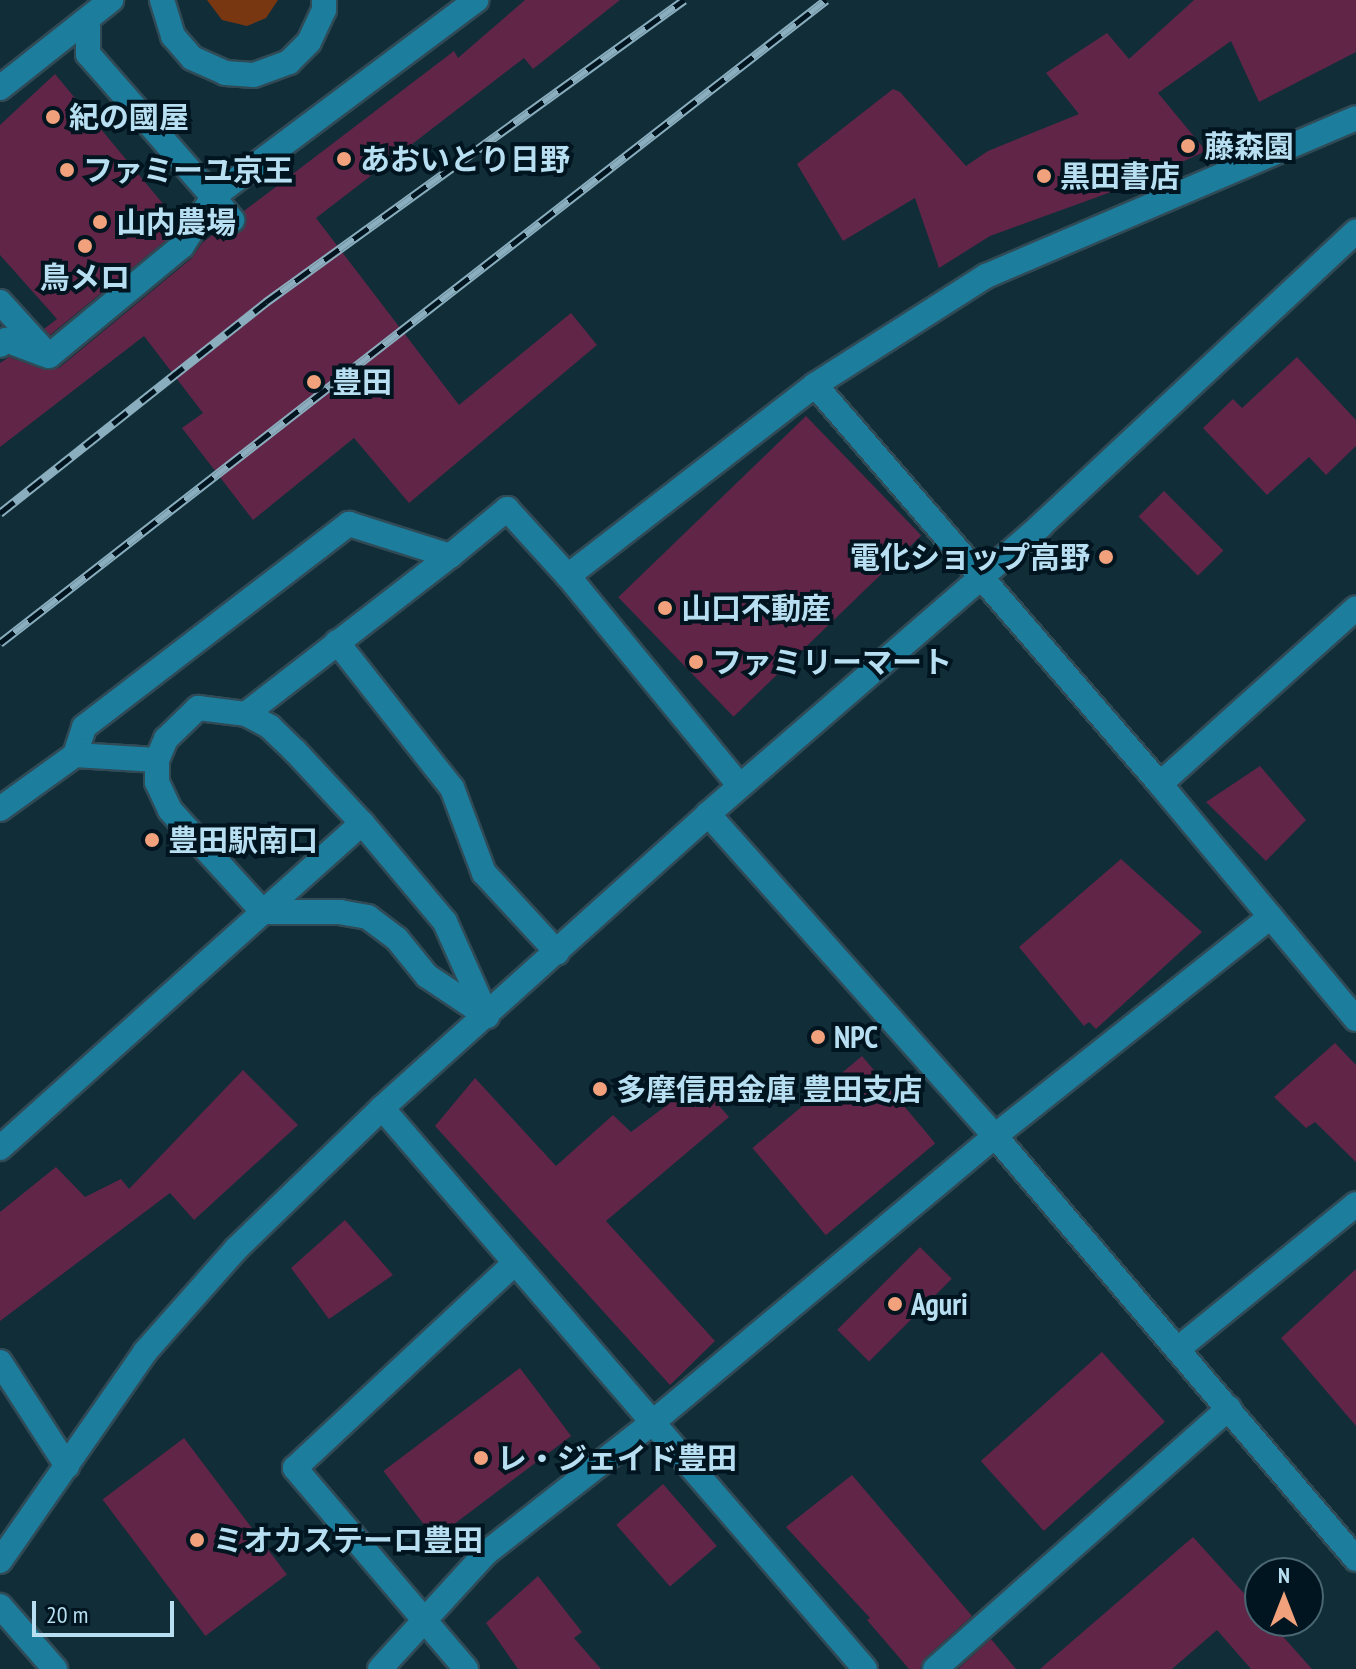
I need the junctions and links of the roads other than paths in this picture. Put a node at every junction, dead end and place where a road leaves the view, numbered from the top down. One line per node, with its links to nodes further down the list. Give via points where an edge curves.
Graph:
1 (111, 0): 5 (street)
2 (162, 0): 3 (street, via 173,36 192,58 225,73 254,75 289,62 309,42)
3 (324, 0)
4 (476, 0): 8 (street)
5 (88, 19): 6 (street); 8 (street, via 88,54)
6 (0, 88)
7 (1356, 118): 14 (street, via 986,276)
8 (213, 197): 9 (street); 13 (street, via 182,246)
9 (232, 220)
10 (1356, 231): 17 (street)
11 (0, 302): 13 (street)
12 (0, 345): 13 (street, via 6,340)
13 (49, 356)
14 (815, 385): 16 (street); 17 (street)
15 (450, 556): 16 (street, via 507,509); 19 (street); 21 (street, via 349,524 84,727)
16 (568, 576): 24 (street)
17 (979, 578): 23 (street); 24 (street)
18 (1356, 608): 23 (street)
19 (337, 642): 20 (street); 30 (street, via 452,788 484,873)
20 (246, 714): 22 (street, via 198,708 166,739); 27 (street, via 270,727)
21 (75, 755): 22 (street); 25 (street)
22 (157, 760): 28 (street, via 157,782 170,810)
23 (1160, 784): 29 (street)
24 (740, 786): 26 (street)
25 (0, 809)
26 (708, 814): 30 (street); 34 (street)
27 (362, 823): 28 (street); 31 (street, via 445,922)
28 (263, 912): 31 (street, via 368,917 397,939 427,976); 35 (street)
29 (1270, 917): 32 (street); 34 (street)
30 (557, 952): 31 (street)
31 (487, 1016): 33 (street)
32 (1356, 1019)
33 (382, 1108): 37 (street); 42 (street, via 236,1249 145,1352)
34 (995, 1136): 38 (street); 41 (street)
35 (0, 1148)
36 (1356, 1204): 38 (street)
37 (515, 1263): 41 (street); 46 (street, via 295,1468)
38 (1179, 1348): 40 (street)
39 (0, 1362): 42 (street)
40 (1229, 1408): 43 (street); 51 (street)
41 (653, 1422): 46 (street, via 486,1553); 50 (street)
42 (67, 1466): 44 (street)
43 (1356, 1559)
44 (0, 1561)
45 (0, 1606): 47 (street)
46 (424, 1620): 48 (street); 49 (street)
47 (55, 1669)
48 (380, 1669)
49 (466, 1669)
50 (865, 1669)
51 (935, 1669)

